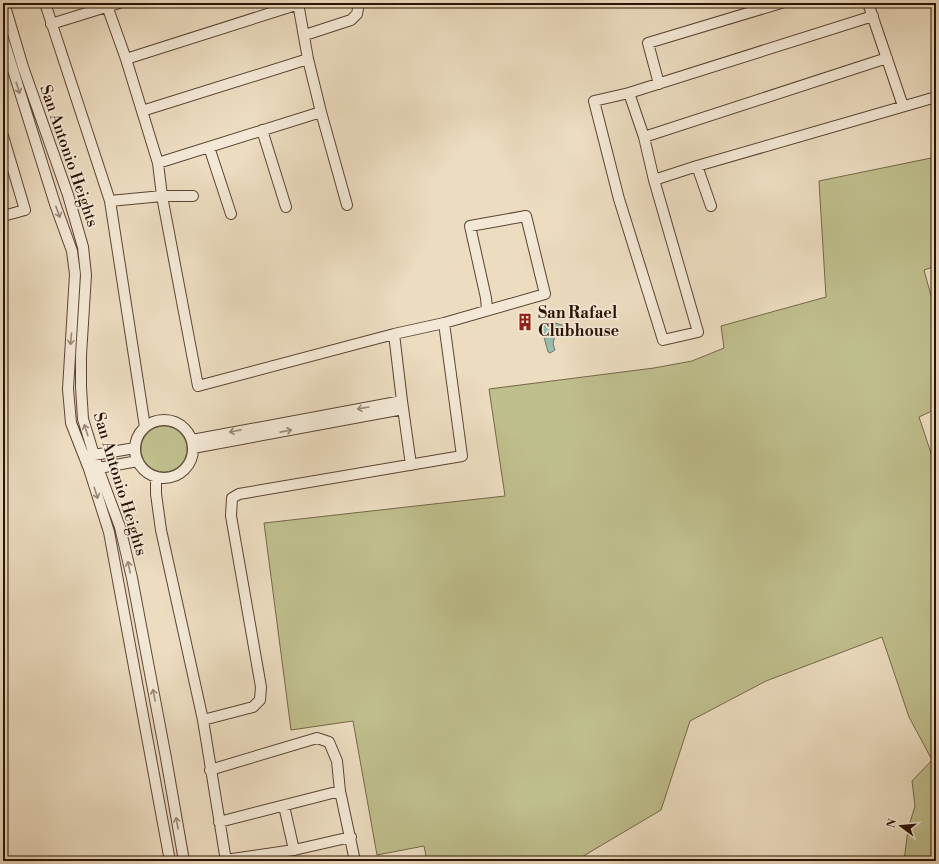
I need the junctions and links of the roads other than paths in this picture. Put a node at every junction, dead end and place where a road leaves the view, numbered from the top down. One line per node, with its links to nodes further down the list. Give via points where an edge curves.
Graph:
1 (4, 3): 11 (street, San Antonio Heights)
2 (45, 3): 10 (street)
3 (119, 3): 8 (street)
4 (359, 3): 12 (street, via 357,14 351,20)
5 (781, 3): 19 (street, via 648,43)
6 (868, 3): 9 (street)
7 (298, 4): 12 (street); 15 (street)
8 (107, 5): 10 (street); 15 (street)
9 (873, 16): 14 (street); 19 (street)
10 (51, 24): 34 (street)
11 (7, 28): 17 (street, San Antonio Heights)
12 (305, 35): 16 (street)
13 (3, 38): 18 (street, San Antonio Heights)
14 (887, 58): 22 (street); 27 (street)
15 (126, 59): 23 (street)
16 (308, 59): 23 (street); 24 (street)
17 (23, 67): 18 (street); 47 (street, San Antonio Heights, one-way to 17, via 82,419 81,355 86,275 83,248 68,195)
18 (8, 70): 48 (street, San Antonio Heights, one-way to 48, via 72,251 75,274 68,390 72,423)
19 (659, 84): 20 (street)
20 (629, 93): 27 (street); 31 (street, via 594,101 619,199 663,340 698,332)
21 (936, 97): 22 (street)
22 (903, 106): 30 (street)
23 (142, 111): 29 (street)
24 (321, 112): 25 (street); 35 (street)
25 (262, 130): 28 (street); 37 (street)
26 (3, 136): 39 (street, via 25,210)
27 (644, 137): 31 (street)
28 (209, 147): 29 (street); 38 (street)
29 (158, 163): 32 (street)
30 (697, 166): 31 (street); 36 (street)
31 (654, 180)
32 (162, 196): 33 (street); 34 (street); 42 (street, via 198,386)
33 (193, 196)
34 (110, 201): 44 (street)
35 (347, 205)
36 (711, 206)
37 (286, 207)
38 (231, 214)
39 (3, 216)
40 (487, 310): 40 (street, via 545,294 526,216 470,226); 41 (street)
41 (444, 323): 42 (street); 50 (street, via 462,456)
42 (394, 334): 43 (street)
43 (402, 405): 45 (street); 50 (street)
44 (145, 426): 45 (street, via 162,420 180,424 187,431); 46 (street, via 136,440)
45 (192, 444): 52 (street, via 190,462 181,472 165,478)
46 (135, 448): 47 (street); 49 (street)
47 (94, 455): 48 (street); 51 (street, San Antonio Heights)
48 (84, 457): 51 (street, San Antonio Heights)
49 (138, 461): 51 (street); 52 (street, via 142,468)
50 (411, 466): 53 (street, via 239,494 232,498 230,516 261,687 260,700 253,707)
51 (94, 469): 61 (street, San Antonio Heights, one-way to 61, via 109,532); 62 (street, San Antonio Heights, one-way to 51, via 120,527)
52 (156, 477): 53 (street, via 161,530)
53 (203, 720): 54 (street)
54 (210, 770): 55 (street, via 317,738 329,742 337,761); 57 (street)
55 (340, 791): 56 (street); 58 (street)
56 (284, 806): 57 (street); 59 (street)
57 (219, 822): 60 (street)
58 (350, 838): 59 (street); 63 (street)
59 (294, 850): 60 (street)
60 (226, 860)
61 (170, 861)
62 (184, 861)
63 (354, 861)

